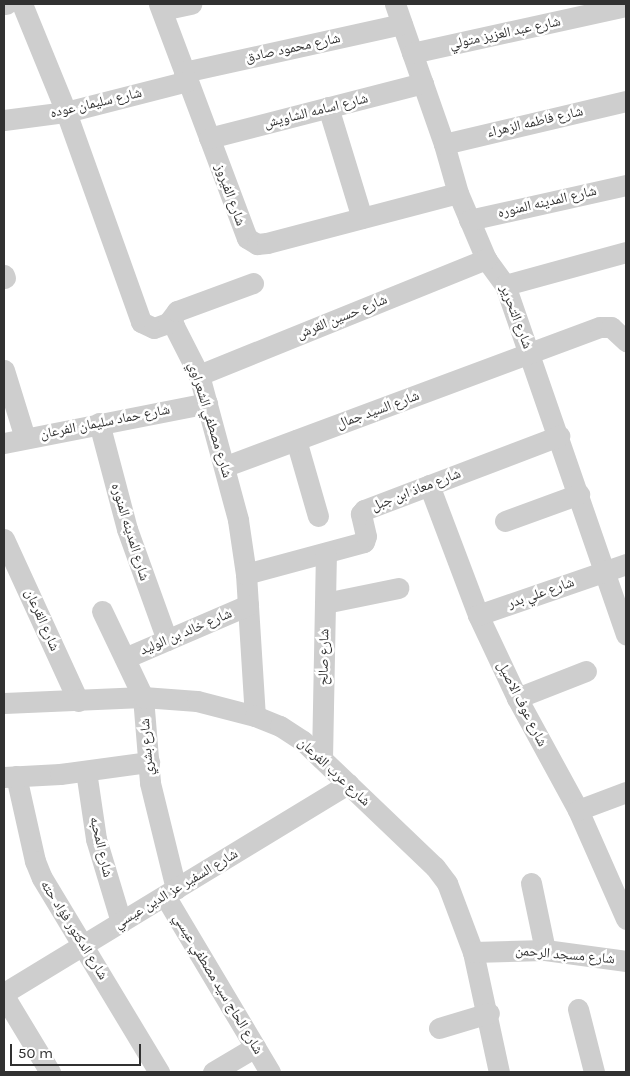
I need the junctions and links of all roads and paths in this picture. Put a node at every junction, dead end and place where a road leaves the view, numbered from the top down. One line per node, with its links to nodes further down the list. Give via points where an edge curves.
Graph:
1 (22, 4): 12 (street)
2 (191, 4): 5 (street)
3 (395, 4): 6 (street, شارع التحرير)
4 (626, 6): 7 (street, شارع عبد العزيز متولي)
5 (160, 7): 8 (street, شارع الفيروز)
6 (402, 24): 7 (street, شارع التحرير); 8 (street, شارع محمود صادق)
7 (412, 53): 9 (street, شارع التحرير)
8 (186, 76): 12 (street, شارع سليمان عوده); 14 (street, شارع الفيروز)
9 (423, 84): 11 (street, شارع اسامه الشاويش); 15 (street, شارع التحرير)
10 (626, 101): 15 (street, شارع فاطمه الزهراء)
11 (328, 107): 14 (street, شارع اسامه الشاويش); 18 (street)
12 (66, 112): 13 (street, شارع سليمان عوده); 24 (street, via 141,322 154,328)
13 (4, 120)
14 (209, 138): 18 (street, شارع الفيروز, via 242,229 256,244)
15 (444, 144): 17 (street, شارع التحرير)
16 (626, 185): 19 (street, شارع المدينه المنوره)
17 (458, 193): 18 (street, شارع الفيروز); 19 (street, شارع التحرير)
18 (362, 218)
19 (468, 220): 21 (street, شارع التحرير)
20 (626, 252): 23 (street)
21 (486, 259): 23 (street, شارع التحرير); 28 (street, شارع حسين القرش)
22 (253, 283): 24 (street, via 178,311)
23 (506, 285): 26 (street, شارع التحرير)
24 (168, 324): 28 (street, شارع مصطفي الشعراوي, via 178,332)
25 (626, 341): 26 (street, شارع السيد جمال, via 606,326)
26 (530, 354): 31 (street, شارع التحرير); 33 (street, شارع السيد جمال)
27 (4, 370): 32 (street)
28 (199, 375): 29 (street, شارع مصطفي الشعراوي)
29 (207, 402): 30 (street, شارع حماد سليمان الفرعان); 35 (street, شارع مصطفي الشعراوي)
30 (99, 422): 32 (street, شارع حماد سليمان الفرعان); 52 (street, شارع المدينه المنوره, via 127,529)
31 (559, 436): 36 (street, شارع معاذ ابن جبل); 37 (street, شارع التحرير)
32 (26, 438): 34 (street, شارع حماد سليمان الفرعان)
33 (296, 440): 35 (street, شارع السيد جمال); 38 (street)
34 (4, 443)
35 (226, 466): 45 (street, شارع مصطفي الشعراوي)
36 (429, 485): 41 (street, شارع معاذ ابن جبل, via 364,510 361,514 366,536 364,542); 50 (street, شارع عوف الاصيل)
37 (579, 494): 39 (street); 44 (street, شارع التحرير)
38 (318, 516)
39 (505, 521)
40 (4, 539): 43 (street, شارع القرعان)
41 (326, 554): 45 (street, شارع معاذ ابن جبل); 47 (street, شارع صالح)
42 (626, 564): 44 (street, شارع علي بدر)
43 (11, 568): 57 (street, شارع القرعان)
44 (605, 571): 50 (street, شارع علي بدر); 51 (street, شارع التحرير)
45 (246, 574): 48 (street, شارع مصطفي الشعراوي)
46 (398, 588): 47 (street)
47 (325, 603): 60 (street, شارع صالح)
48 (248, 605): 52 (street, شارع خالد بن الوليد); 59 (street, شارع مصطفي الشعراوي)
49 (102, 611): 53 (street, شارع بشري)
50 (478, 615): 56 (street, شارع عوف الاصيل)
51 (626, 635)
52 (167, 640): 53 (street, شارع خالد بن الوليد)
53 (125, 658): 55 (street, شارع بشري)
54 (586, 671): 56 (street)
55 (143, 697): 57 (street, شارع عرب الفرعان); 59 (street, شارع عرب الفرعان, via 197,701); 61 (street, شارع بشري)
56 (517, 698): 66 (street, شارع عوف الاصيل)
57 (78, 701): 58 (street, شارع عرب الفرعان)
58 (4, 704)
59 (255, 716): 60 (street, شارع عرب الفرعان, via 303,740)
60 (322, 760): 64 (street, شارع عرب الفرعان)
61 (149, 762): 62 (street); 68 (street, شارع بشري)
62 (86, 771): 63 (street); 70 (street, شارع المحبه, via 96,840)
63 (10, 777): 71 (street, شارع الدكتور فؤاد حته, via 42,878)
64 (348, 784): 68 (street, شارع السفير عز الدين عيسي); 73 (street, شارع عرب الفرعان, via 441,875 456,900)
65 (626, 792): 66 (street)
66 (578, 810): 69 (street, شارع عوف الاصيل)
67 (531, 883): 72 (street)
68 (170, 892): 70 (street, شارع السفير عز الدين عيسي); 79 (street, شارع الحاج سيد مصطفي عيسي)
69 (626, 919)
70 (121, 922): 71 (street, شارع السفير عز الدين عيسي)
71 (85, 944): 75 (street, شارع السفير عز الدين عيسي); 81 (street, شارع الدكتور فؤاد حته)
72 (545, 950): 73 (street, شارع مسجد الرحمن); 74 (street, شارع مسجد الرحمن)
73 (473, 952): 77 (street, شارع عرب الفرعان)
74 (626, 961)
75 (4, 995): 80 (street)
76 (578, 1009): 85 (street)
77 (489, 1013): 78 (street); 84 (street, شارع عرب الفرعان)
78 (439, 1028)
79 (256, 1047): 82 (street); 83 (street, شارع الحاج سيد مصطفي عيسي)
80 (50, 1072)
81 (159, 1072)
82 (213, 1072)
83 (270, 1072)
84 (499, 1072)
85 (594, 1072)

